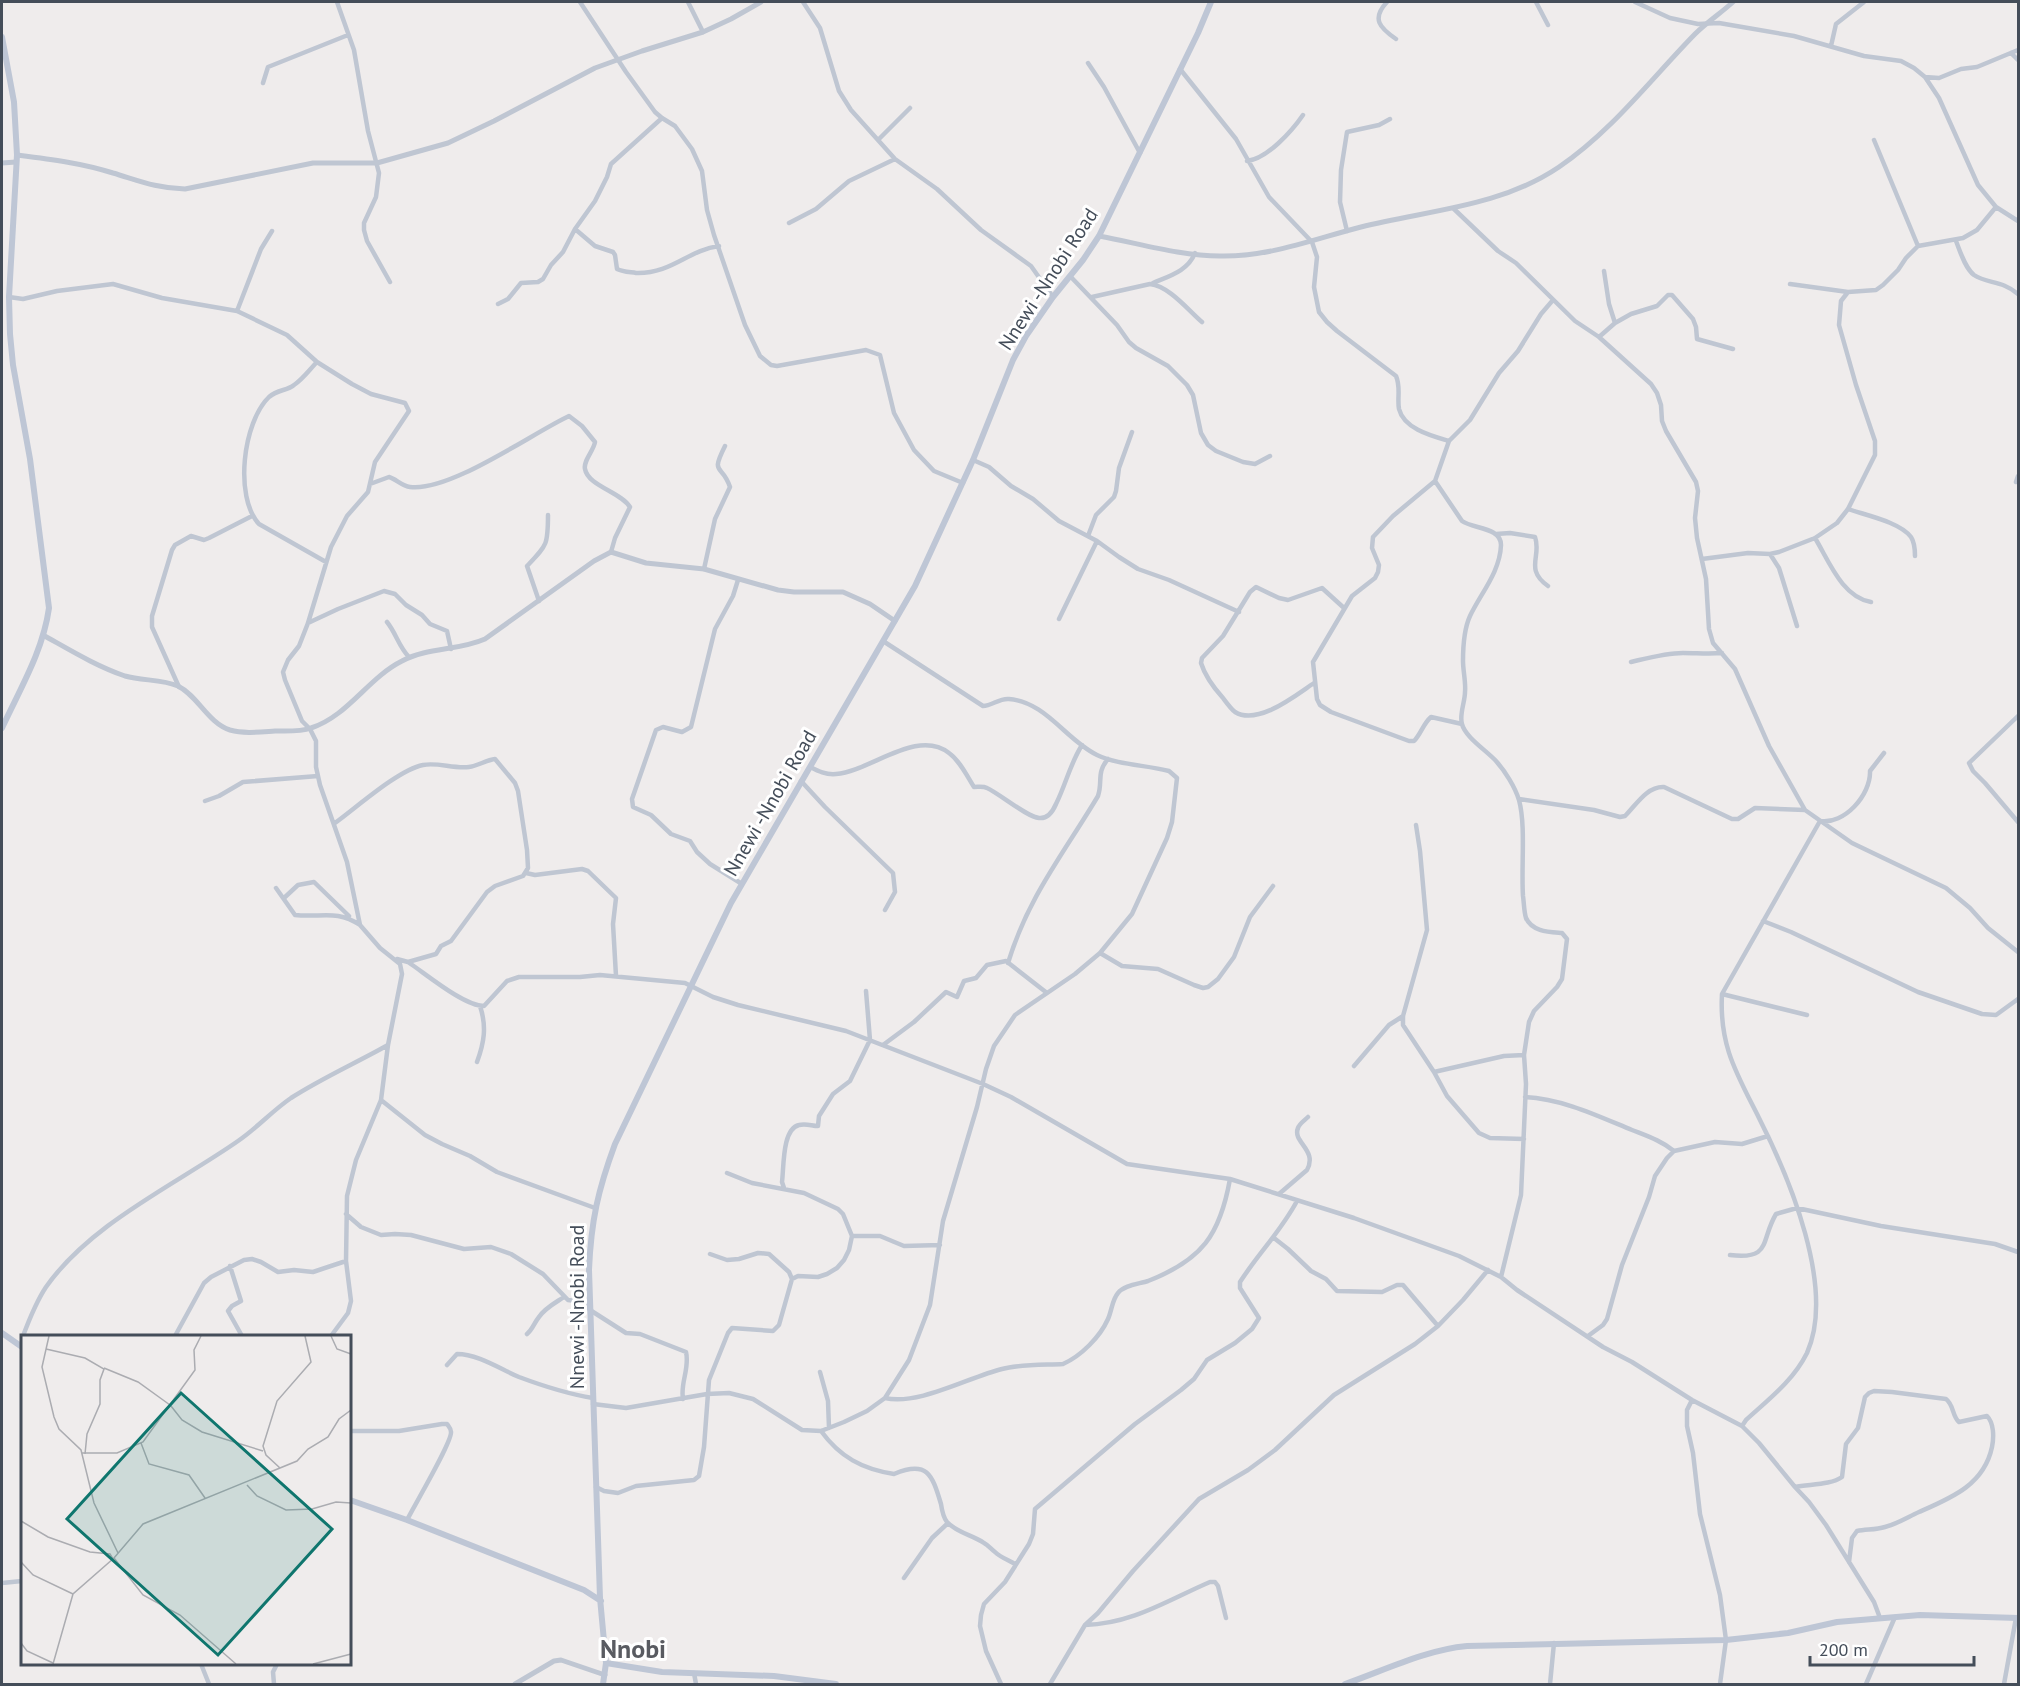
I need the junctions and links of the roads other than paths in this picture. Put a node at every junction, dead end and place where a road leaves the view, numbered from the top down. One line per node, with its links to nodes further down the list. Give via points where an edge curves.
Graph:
1 (337, 2): 15 (street)
2 (580, 2): 21 (street)
3 (688, 2): 14 (street)
4 (761, 2): 14 (street)
5 (803, 2): 31 (street, via 820,28 839,91)
6 (1210, 2): 24 (main road, Nnewi -Nnobi Road)
7 (1387, 2): 17 (street, via 1379,13 1379,24)
8 (1536, 2): 13 (street)
9 (1635, 2): 12 (street, via 1670,18)
10 (1733, 2): 12 (street)
11 (1864, 2): 18 (street, via 1836,24)
12 (1707, 23): 18 (street, via 1764,30); 41 (street, via 1600,136 1580,152 1522,187)
13 (1548, 25)
14 (703, 32): 21 (street)
15 (348, 35): 26 (street, via 268,67); 39 (street)
16 (2, 37): 34 (main road, via 14,102)
17 (1396, 39)
18 (1831, 46): 25 (street, via 1901,61)
19 (2019, 50): 20 (street)
20 (2010, 53): 22 (street); 25 (street, via 1939,78)
21 (619, 60): 29 (street); 39 (street, via 595,68 448,143)
22 (2019, 60)
23 (1088, 63): 33 (street)
24 (1180, 69): 33 (main road, Nnewi -Nnobi Road); 36 (street, via 1236,139)
25 (1925, 77): 40 (street, via 1946,112 1978,185)
26 (263, 83)
27 (910, 108): 31 (street)
28 (1303, 115): 36 (street, via 1274,147)
29 (662, 118): 44 (street, via 614,161 602,188); 50 (street, via 683,135 702,171 707,210)
30 (1390, 119): 46 (street, via 1347,132 1340,202)
31 (878, 140): 35 (street)
32 (1874, 140): 51 (street)
33 (1140, 153): 47 (main road, Nnewi -Nnobi Road)
34 (17, 155): 37 (main road); 39 (street, via 87,166 148,185 185,189 313,163)
35 (895, 159): 43 (street, via 849,181 816,209); 61 (street, via 1031,266)
36 (1247, 161): 49 (street, via 1269,197)
37 (16, 162): 38 (street); 60 (main road)
38 (2, 163)
39 (377, 163): 55 (street, via 379,182 364,230)
40 (1996, 207): 42 (street); 48 (street, via 1977,230)
41 (1454, 209): 46 (street); 63 (street)
42 (2019, 221)
43 (789, 223)
44 (575, 229): 50 (street, via 595,246 613,252 618,269 631,272 665,269); 64 (street, via 543,279 521,283 508,299)
45 (272, 231): 65 (street)
46 (1347, 231): 49 (street)
47 (1099, 236): 52 (street); 54 (main road, Nnewi -Nnobi Road)
48 (1956, 241): 51 (street); 59 (street, via 1974,275 2003,283)
49 (1312, 242): 52 (street, via 1248,256); 72 (street, via 1317,257 1314,288 1319,312 1337,331 1396,376 1403,417 1424,434)
50 (719, 246): 77 (street, via 745,325 764,360 777,366 867,350 880,355 894,413 914,450 934,471)
51 (1918, 246): 58 (street, via 1883,285 1871,291)
52 (1195, 253): 56 (street, via 1193,260 1176,274)
53 (1604, 272): 67 (street)
54 (1070, 276): 61 (main road, Nnewi -Nnobi Road); 62 (street)
55 (390, 282)
56 (1150, 284): 62 (street); 66 (street, via 1168,291)
57 (1790, 284): 58 (street)
58 (1848, 292): 79 (street, via 1841,301 1839,325 1875,441 1875,455)
59 (2019, 294)
60 (9, 297): 65 (street, via 23,299 113,284 162,298); 103 (main road, via 13,365 48,594)
61 (1053, 297): 75 (main road, Nnewi -Nnobi Road, via 1013,360)
62 (1092, 297): 74 (street, via 1129,342 1168,366 1187,385 1208,445 1243,462 1255,464)
63 (1553, 300): 68 (street); 72 (street, via 1470,420)
64 (498, 304)
65 (237, 311): 70 (street, via 287,334)
66 (1202, 322)
67 (1615, 323): 68 (street); 69 (street, via 1650,310 1672,295 1693,319 1697,339)
68 (1599, 338): 89 (street, via 1630,363 1657,393 1666,431 1696,482 1695,518)
69 (1733, 349)
70 (317, 362): 78 (street, via 371,394 405,403 409,408 375,462); 81 (street, via 294,386 276,391 268,398 255,420 244,461)
71 (1132, 432): 83 (street, via 1114,497 1099,510)
72 (1449, 441): 76 (street)
73 (725, 446): 91 (street, via 716,463 730,487 715,519)
74 (1270, 456)
75 (973, 460): 77 (main road, Nnewi -Nnobi Road); 83 (street, via 1059,521)
76 (1435, 481): 82 (street, via 1462,521); 96 (street, via 1373,537 1371,548 1378,572)
77 (963, 483): 99 (main road, Nnewi -Nnobi Road)
78 (370, 484): 86 (street, via 389,477 409,487 434,484 569,416 594,442 586,472 630,507); 90 (street, via 365,498 347,516)
79 (1848, 509): 84 (street, via 1837,523); 88 (street, via 1900,527 1914,542)
80 (548, 515): 94 (street, via 543,551 526,566)
81 (252, 516): 90 (street, via 259,524); 110 (street, via 204,540 191,536 175,544 172,550 152,627)
82 (1496, 534): 93 (street, via 1535,537 1534,562); 113 (street, via 1501,545 1497,564 1470,617 1465,636)
83 (1088, 536): 85 (street)
84 (1815, 538): 87 (street); 95 (street, via 1854,596)
85 (1097, 541): 97 (street, via 1138,569); 98 (street)
86 (611, 552): 91 (street, via 646,563); 94 (street)
87 (1770, 554): 89 (street); 102 (street, via 1779,568)
88 (1915, 556)
89 (1702, 559): 106 (street, via 1709,629 1713,643)
90 (326, 561): 101 (street)
91 (704, 569): 92 (street)
92 (738, 580): 99 (street, via 794,592 843,592); 129 (street, via 715,629 691,727 682,732 663,727 656,730 632,799 633,807 651,815 671,834 690,841 710,864)
93 (1548, 586)
94 (539, 601): 105 (street, via 485,639)
95 (1871, 602)
96 (1344, 608): 97 (street, via 1322,588 1288,600 1256,587); 109 (street, via 1312,662)
97 (1239, 612): 109 (street, via 1201,663 1218,693 1235,712 1251,717 1266,712)
98 (1059, 619)
99 (895, 621): 104 (main road, Nnewi -Nnobi Road)
100 (387, 622): 107 (street)
101 (308, 623): 105 (street, via 390,591 430,624 447,631); 114 (street, via 283,672 302,721)
102 (1797, 626)
103 (43, 635): 110 (street, via 126,676); 112 (main road)
104 (883, 641): 115 (street, via 983,706 1006,698 1018,700 1046,715); 118 (main road, Nnewi -Nnobi Road)
105 (450, 649): 107 (street)
106 (1722, 653): 108 (street, via 1682,653); 123 (street, via 1735,669 1769,746)
107 (409, 657): 114 (street, via 385,671 326,722)
108 (1631, 662)
109 (1314, 683): 113 (street, via 1317,699 1325,709 1409,741 1417,738 1431,717)
110 (179, 687): 114 (street, via 227,729)
111 (2019, 716): 125 (street, via 1969,763)
112 (2, 724)
113 (1462, 724): 121 (street, via 1496,761)
114 (310, 729): 119 (street, via 316,741)
115 (1082, 745): 117 (street); 118 (street, via 1056,806 1049,816 1042,818 984,786 974,787 956,759 930,746 912,746 835,774)
116 (1884, 753): 124 (street, via 1870,771 1857,803 1835,819)
117 (1108, 759): 138 (street, via 1169,771 1177,778 1177,785 1167,838 1145,887 1132,914); 141 (street, via 1100,770 1098,796 1037,893)
118 (810, 767): 120 (main road, Nnewi -Nnobi Road)
119 (318, 776): 122 (street, via 243,782); 126 (street)
120 (801, 781): 129 (main road, Nnewi -Nnobi Road); 133 (street, via 892,873 895,892)
121 (1519, 799): 123 (street, via 1620,817 1647,792 1664,787 1732,819 1755,808); 154 (street, via 1526,919 1536,929 1562,933 1567,939 1562,979 1534,1011)
122 (205, 801)
123 (1806, 810): 124 (street)
124 (1820, 821): 135 (street); 137 (street, via 1852,843 1946,888)
125 (2019, 822)
126 (334, 823): 128 (street, via 422,765 471,767 495,759 519,791); 136 (street)
127 (1416, 825): 150 (street, via 1427,930)
128 (526, 873): 140 (street, via 487,892 451,941 435,954); 142 (street, via 582,868 616,898)
129 (742, 884): 143 (main road, Nnewi -Nnobi Road)
130 (1273, 886): 138 (street, via 1250,917 1234,957 1208,987 1194,986 1158,969 1122,966)
131 (276, 888): 132 (street)
132 (284, 898): 134 (street, via 295,915 327,914); 134 (street, via 298,885 314,882)
133 (885, 909)
134 (352, 919): 136 (street)
135 (1763, 921): 146 (street); 147 (street, via 1918,992 1982,1014 1996,1015)
136 (360, 925): 139 (street, via 380,948)
137 (2019, 952)
138 (1100, 953): 145 (street)
139 (395, 958): 140 (street); 153 (street, via 402,974)
140 (408, 962): 148 (street, via 448,990)
141 (1008, 963): 145 (street); 152 (street, via 987,965 976,978 964,981 957,997 946,993)
142 (616, 976): 143 (street); 148 (street, via 512,978)
143 (690, 986): 151 (street, via 738,1005); 170 (main road, Nnewi -Nnobi Road, via 615,1144)
144 (866, 991): 151 (street)
145 (1047, 993): 158 (street, via 1009,1022 994,1047)
146 (1722, 994): 149 (street); 162 (street, via 1722,1025 1729,1055)
147 (2019, 999)
148 (480, 1006): 155 (street, via 485,1032)
149 (1807, 1015)
150 (1402, 1016): 156 (street, via 1389,1025); 157 (street, via 1403,1024)
151 (870, 1040): 152 (street); 167 (street, via 850,1081 833,1094 819,1116 818,1126 801,1124 788,1134)
152 (883, 1045): 158 (street)
153 (388, 1046): 160 (street); 189 (street, via 294,1096 240,1140 147,1198 81,1248 45,1289)
154 (1524, 1055): 157 (street); 159 (street)
155 (477, 1062)
156 (1354, 1066)
157 (1434, 1072): 163 (street, via 1447,1096 1479,1133 1490,1138)
158 (983, 1084): 166 (street, via 1127,1164); 175 (street)
159 (1526, 1097): 163 (street); 164 (street, via 1591,1113)
160 (381, 1100): 170 (street, via 425,1135 497,1172); 172 (street, via 356,1160)
161 (1308, 1117): 168 (street, via 1297,1132 1309,1154 1310,1165)
162 (1768, 1136): 164 (street, via 1742,1144 1715,1142); 171 (street)
163 (1524, 1138): 182 (street, via 1521,1195)
164 (1674, 1151): 193 (street, via 1655,1176 1607,1319)
165 (727, 1173): 167 (street, via 752,1184)
166 (1230, 1179): 168 (street); 198 (street, via 1226,1202 1208,1243 1161,1276 1122,1289 1108,1320 1072,1360 1001,1369 902,1400)
167 (784, 1188): 173 (street, via 838,1209)
168 (1279, 1194): 169 (street)
169 (1297, 1201): 174 (street); 181 (street, via 1423,1242)
170 (595, 1208): 185 (main road, Nnewi -Nnobi Road)
171 (1797, 1208): 176 (street, via 1995,1244); 178 (street, via 1776,1214 1767,1239 1753,1256); 202 (street, via 1813,1269 1816,1321 1806,1353 1793,1373 1781,1390)
172 (346, 1214): 179 (street); 184 (street, via 381,1235 411,1235 464,1249 491,1246 543,1274)
173 (852, 1236): 175 (street, via 880,1236 904,1246); 183 (street, via 849,1250 837,1268 818,1277 798,1276)
174 (1274, 1238): 186 (street, via 1337,1291 1382,1292 1403,1285); 211 (street, via 1239,1285 1258,1318 1252,1329 1207,1360 1194,1379 1035,1509 1034,1534)
175 (939, 1245): 198 (street, via 930,1305 919,1337)
176 (2019, 1252)
177 (710, 1254): 183 (street, via 727,1260 769,1254 789,1272)
178 (1730, 1255)
179 (346, 1261): 180 (street, via 313,1272 278,1272 252,1259); 192 (street, via 351,1301 348,1313)
180 (230, 1266): 190 (street, via 204,1283); 191 (street, via 241,1299 228,1311)
181 (1488, 1270): 182 (street); 186 (street)
182 (1501, 1277): 193 (street)
183 (792, 1280): 197 (street, via 776,1329 729,1329)
184 (564, 1297): 185 (street, via 584,1302); 188 (street, via 546,1309)
185 (590, 1310): 199 (street, via 626,1333 640,1334 686,1352); 201 (main road, Nnewi -Nnobi Road)
186 (1438, 1326): 223 (street, via 1334,1395 1248,1470 1199,1499)
187 (2, 1333): 194 (main road)
188 (527, 1334)
189 (23, 1335)
190 (176, 1335)
191 (241, 1335)
192 (332, 1335)
193 (1588, 1336): 200 (street)
194 (21, 1346)
195 (447, 1365): 201 (street, via 457,1354 463,1354)
196 (820, 1372): 203 (street, via 828,1401)
197 (707, 1394): 199 (street); 205 (street, via 729,1393 753,1399 802,1430); 206 (street, via 699,1476 694,1480 636,1486 618,1493)
198 (885, 1398): 203 (street)
199 (683, 1399): 201 (street, via 626,1408)
200 (1692, 1400): 202 (street); 224 (street, via 1687,1410 1687,1426)
201 (593, 1401): 206 (main road, Nnewi -Nnobi Road)
202 (1742, 1426): 207 (street)
203 (829, 1428): 205 (street)
204 (351, 1431): 209 (street, via 449,1426 451,1435)
205 (821, 1431): 210 (street, via 843,1456 859,1464 894,1474 917,1468 931,1476)
206 (596, 1487): 216 (main road, Nnewi -Nnobi Road)
207 (1795, 1488): 212 (street, via 1827,1526); 212 (street, via 1842,1477 1846,1444 1858,1428 1864,1397 1874,1391 1946,1400 1959,1422 1989,1418 1993,1445 1986,1466 1972,1483 1892,1525 1857,1531 1852,1538)
208 (351, 1500): 209 (main road)
209 (407, 1520): 217 (main road)
210 (948, 1523): 211 (street); 213 (street, via 932,1538)
211 (1015, 1564): 237 (street, via 1005,1582 984,1604 981,1615 986,1651)
212 (1849, 1564): 221 (street)
213 (904, 1578)
214 (21, 1581): 215 (street)
215 (2, 1583)
216 (600, 1584): 217 (main road); 218 (main road, Nnewi -Nnobi Road)
217 (584, 1590): 218 (main road)
218 (601, 1601): 226 (main road, Nnewi -Nnobi Road)
219 (1895, 1617): 221 (main road); 222 (main road); 242 (street)
220 (1226, 1618): 223 (street, via 1215,1582 1210,1582 1127,1619)
221 (1881, 1618): 224 (main road)
222 (2017, 1618): 243 (street)
223 (1085, 1625): 238 (street)
224 (1726, 1640): 225 (main road); 241 (street)
225 (1554, 1643): 239 (main road, via 1449,1648); 240 (street)
226 (606, 1664): 229 (main road); 230 (main road, Nnewi -Nnobi Road)
227 (201, 1665): 231 (street)
228 (276, 1665): 232 (street)
229 (694, 1673): 235 (street); 236 (main road, via 774,1676)
230 (604, 1675): 233 (street, via 561,1660); 234 (main road, Nnewi -Nnobi Road)
231 (209, 1684)
232 (274, 1684)
233 (515, 1684)
234 (603, 1684)
235 (696, 1684)
236 (836, 1684)
237 (1001, 1684)
238 (1050, 1684)
239 (1345, 1684)
240 (1550, 1684)
241 (1720, 1684)
242 (1866, 1684)
243 (2004, 1684)

